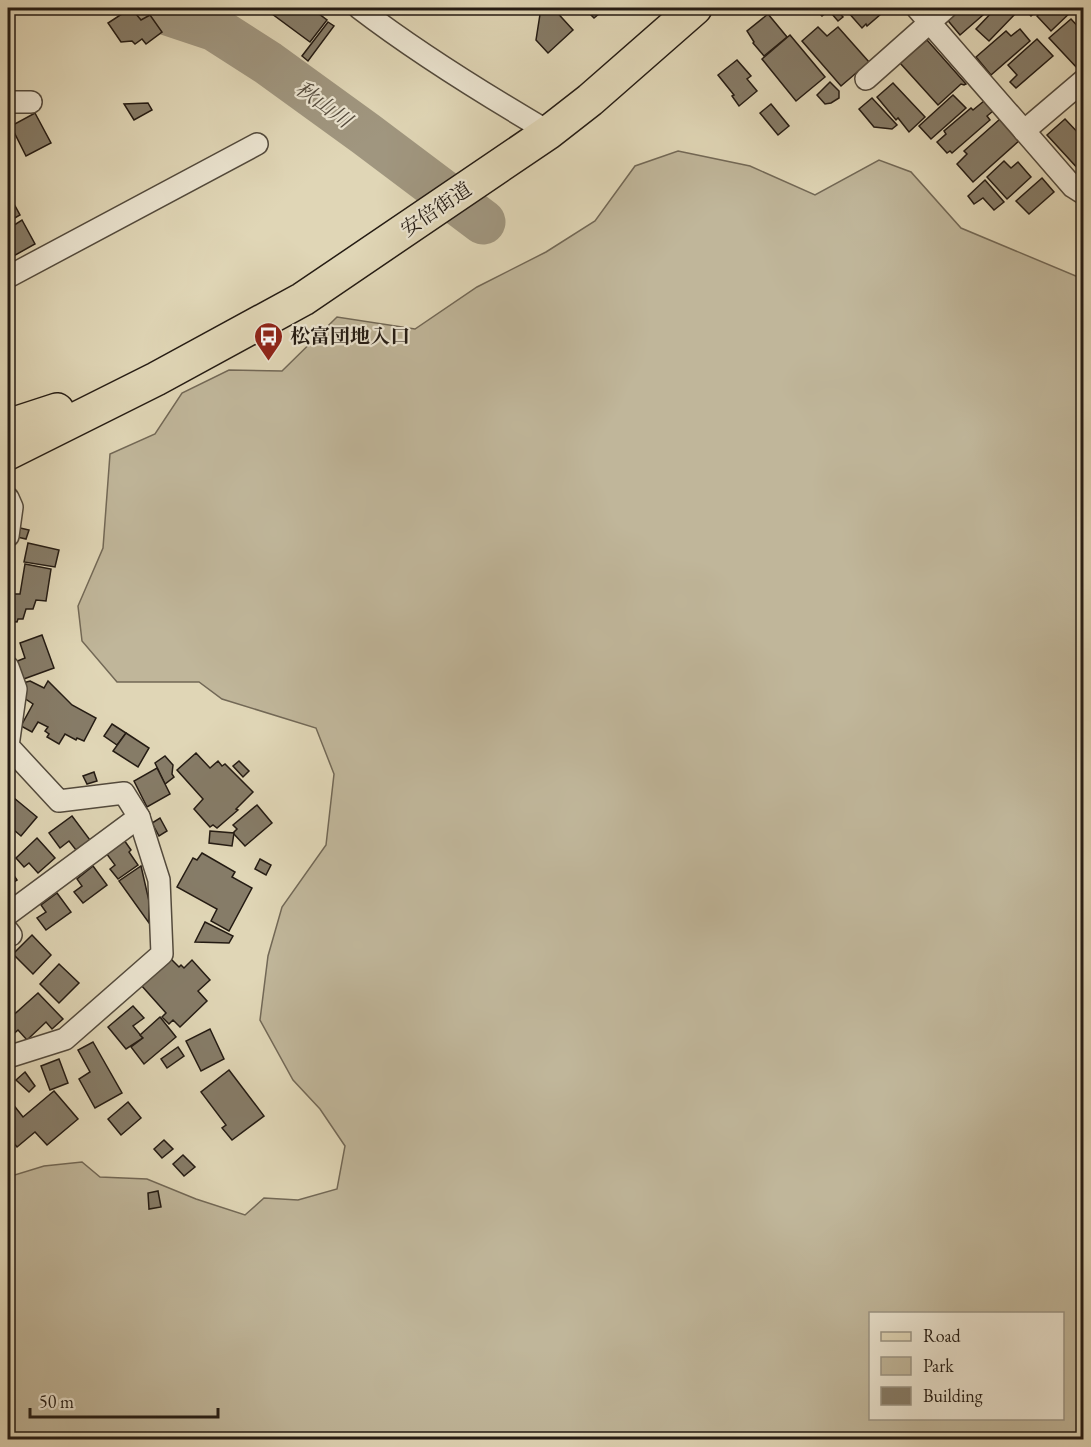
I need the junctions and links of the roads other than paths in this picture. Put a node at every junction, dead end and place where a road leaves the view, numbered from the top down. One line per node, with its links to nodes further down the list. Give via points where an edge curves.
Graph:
1 (359, 8): 10 (street)
2 (694, 8): 10 (main road, 安倍街道)
3 (946, 8): 4 (street)
4 (923, 15): 5 (street); 9 (street)
5 (866, 79)
6 (1083, 80): 9 (street)
7 (8, 102): 8 (street)
8 (31, 102)
9 (1024, 130): 12 (street)
10 (549, 132): 14 (main road, 安倍街道, via 303,299)
11 (257, 144): 13 (street)
12 (1083, 194)
13 (8, 277)
14 (156, 379): 15 (main road, 安倍街道); 16 (main road, 安倍街道)
15 (8, 426)
16 (8, 453)
17 (8, 498): 18 (street, via 12,507)
18 (8, 536)
19 (8, 667): 20 (street, via 16,689 8,746 59,801 124,793)
20 (139, 817): 21 (street); 22 (street, via 159,880 162,954 64,1039)
21 (9, 927)
22 (8, 1057)

